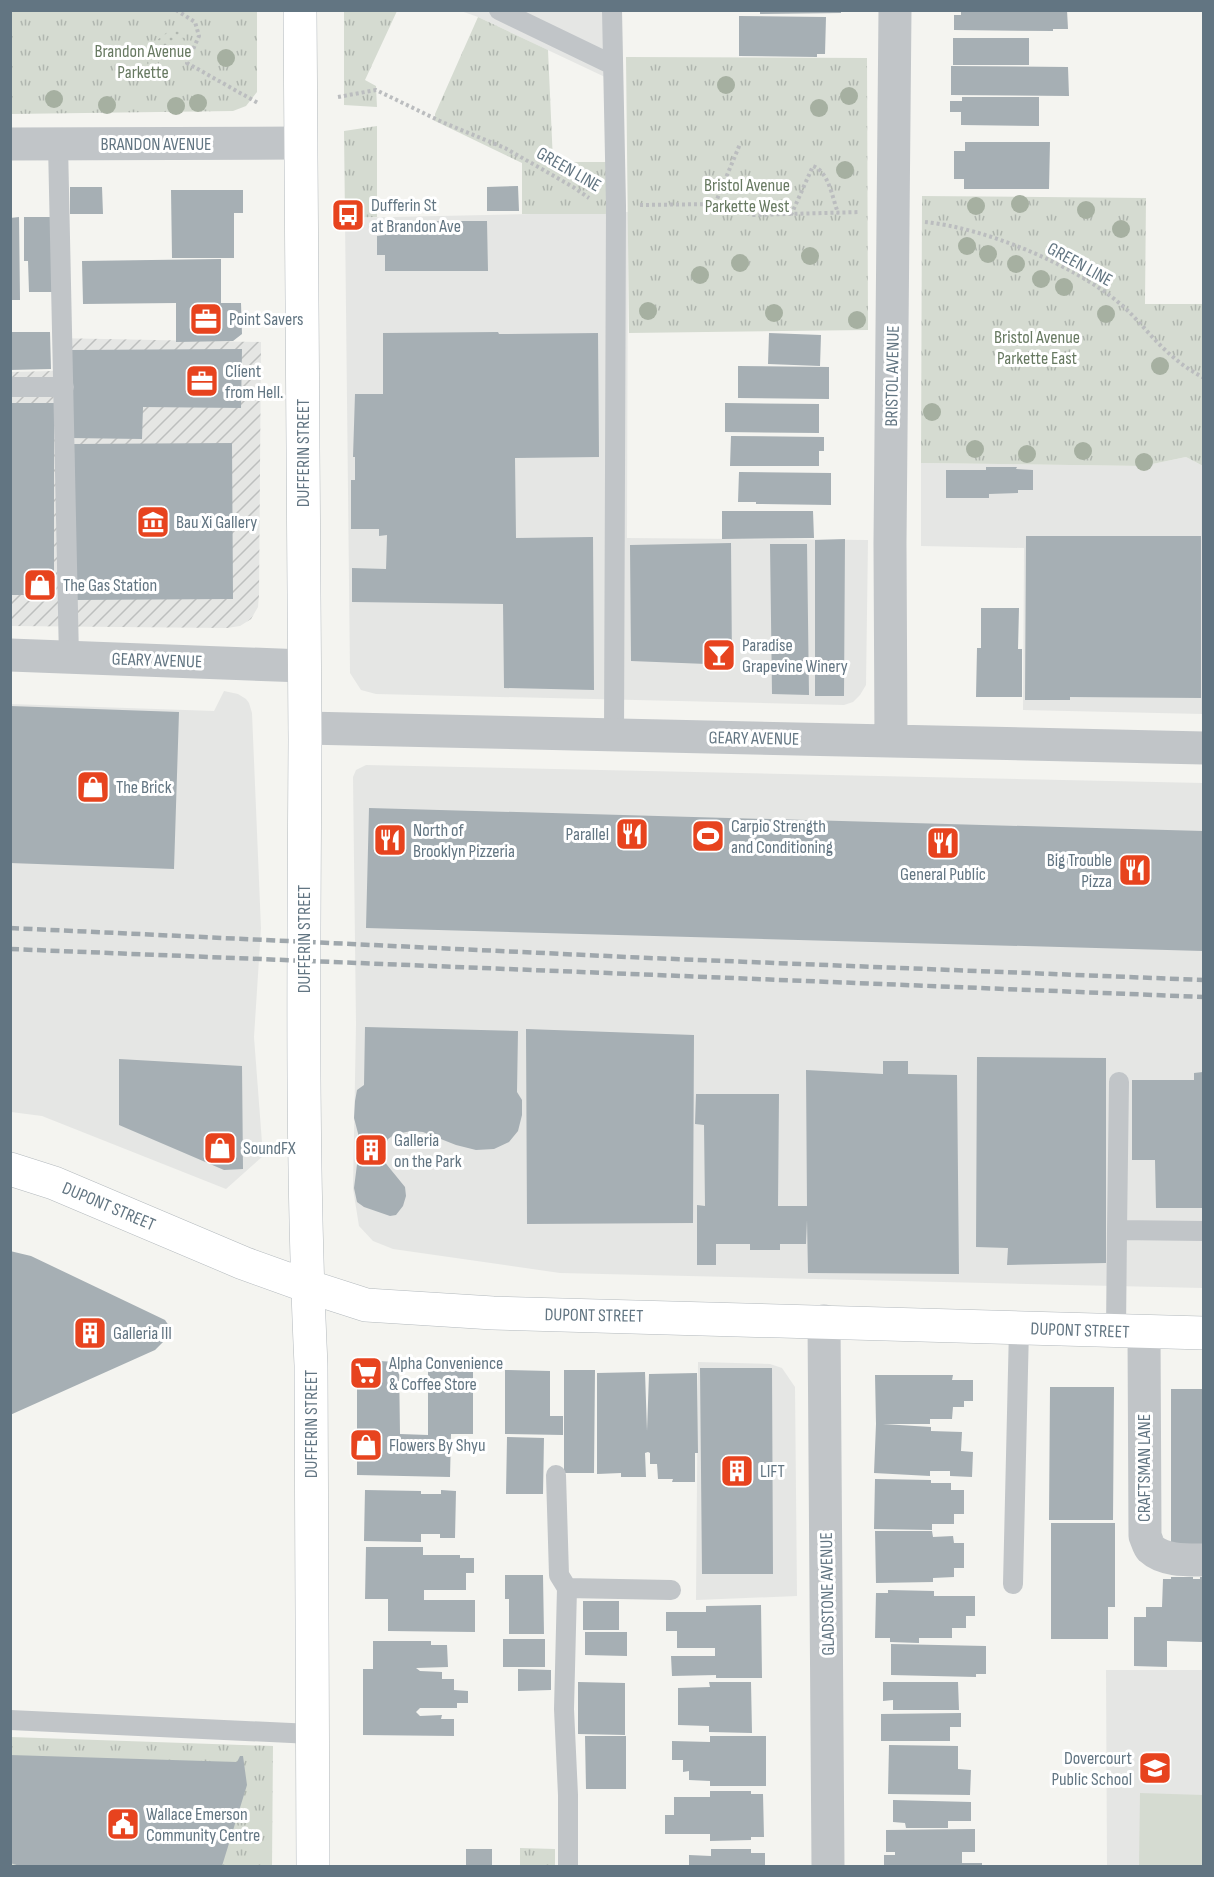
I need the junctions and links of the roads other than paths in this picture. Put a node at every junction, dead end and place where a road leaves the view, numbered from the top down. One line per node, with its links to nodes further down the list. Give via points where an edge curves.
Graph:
1 (300, 10): 6 (main road, DUFFERIN STREET)
2 (499, 10): 5 (lane)
3 (612, 10): 5 (lane)
4 (895, 10): 16 (street, BRISTOL AVENUE)
5 (613, 65): 15 (lane)
6 (301, 143): 8 (street, BRANDON AVENUE); 13 (main road, DUFFERIN STREET)
7 (10, 144): 8 (street, BRANDON AVENUE)
8 (58, 144): 10 (lane)
9 (10, 387): 10 (lane)
10 (64, 387): 12 (lane)
11 (10, 655): 12 (street, GEARY AVENUE)
12 (69, 658): 13 (street, GEARY AVENUE)
13 (304, 666): 14 (main road, DUFFERIN STREET)
14 (305, 728): 15 (street, GEARY AVENUE); 22 (main road, DUFFERIN STREET)
15 (614, 735): 16 (street, GEARY AVENUE)
16 (891, 741): 17 (street, GEARY AVENUE)
17 (1203, 748)
18 (1119, 1082): 20 (lane)
19 (10, 1169): 22 (main road, DUPONT STREET, via 54,1183)
20 (1117, 1230): 21 (lane); 25 (lane)
21 (1203, 1231)
22 (307, 1286): 23 (main road, DUPONT STREET, via 366,1305 419,1309); 33 (main road, DUFFERIN STREET, via 311,1365)
23 (824, 1322): 24 (main road, DUPONT STREET); 36 (street, GLADSTONE AVENUE)
24 (1019, 1328): 25 (main road, DUPONT STREET); 29 (lane)
25 (1130, 1331): 26 (main road, DUPONT STREET); 28 (street, CRAFTSMAN LANE, via 1145,1536 1150,1548 1166,1557)
26 (1203, 1333)
27 (556, 1475): 30 (lane, via 558,1575)
28 (1203, 1560)
29 (1013, 1584)
30 (567, 1588): 31 (lane); 35 (lane, via 564,1709)
31 (671, 1590)
32 (10, 1720): 33 (lane)
33 (312, 1734): 34 (main road, DUFFERIN STREET)
34 (313, 1866)
35 (568, 1866)
36 (828, 1866)

